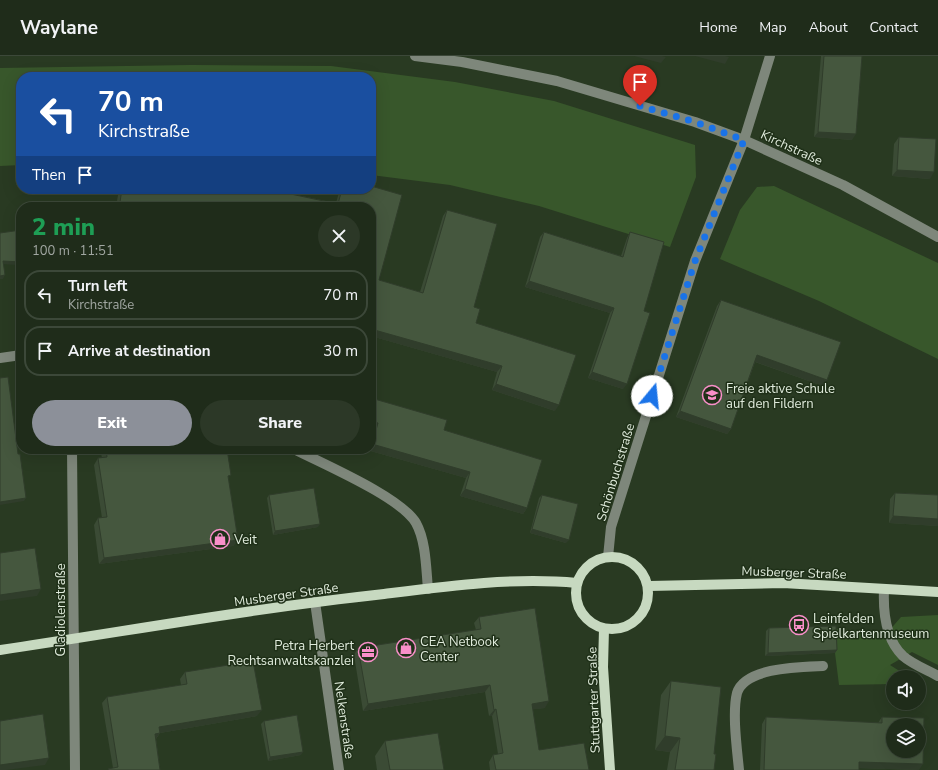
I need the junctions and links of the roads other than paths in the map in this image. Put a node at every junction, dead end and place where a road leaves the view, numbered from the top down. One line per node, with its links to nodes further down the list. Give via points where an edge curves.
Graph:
1 (416, 56): 3 (street, Kirchstraße, via 462,62 557,81 695,122)
2 (770, 56): 3 (street, Schönbuchstraße)
3 (744, 140): 4 (street, Kirchstraße, via 843,185); 9 (street, Schönbuchstraße, via 695,261 614,513)
4 (938, 237)
5 (16, 356): 6 (street)
6 (0, 358)
7 (72, 454): 17 (street, Gladiolenstraße)
8 (304, 454): 12 (street, via 382,494 410,514 421,541)
9 (608, 557): 10 (main road, via 588,565); 11 (main road, via 619,557 634,564 645,576)
10 (577, 583): 12 (main road, Musberger Straße, via 544,580); 16 (main road, via 576,595 581,612 593,625)
11 (649, 586): 13 (main road, Musberger Straße, via 783,583); 16 (main road, via 646,608 632,625 618,630)
12 (428, 589): 15 (main road, Musberger Straße)
13 (884, 589): 14 (main road, Musberger Straße); 20 (street, via 885,618 893,644 903,656)
14 (938, 592)
15 (315, 602): 17 (main road, Musberger Straße); 22 (street, Nelkenstraße)
16 (604, 629): 23 (main road, Stuttgarter Straße, via 603,674)
17 (73, 640): 18 (main road, Musberger Straße); 21 (street, Gladiolenstraße)
18 (0, 650)
19 (823, 666): 24 (street, via 766,672 743,683 736,704)
20 (938, 676)
21 (75, 770)
22 (339, 770)
23 (610, 770)
24 (738, 770)

